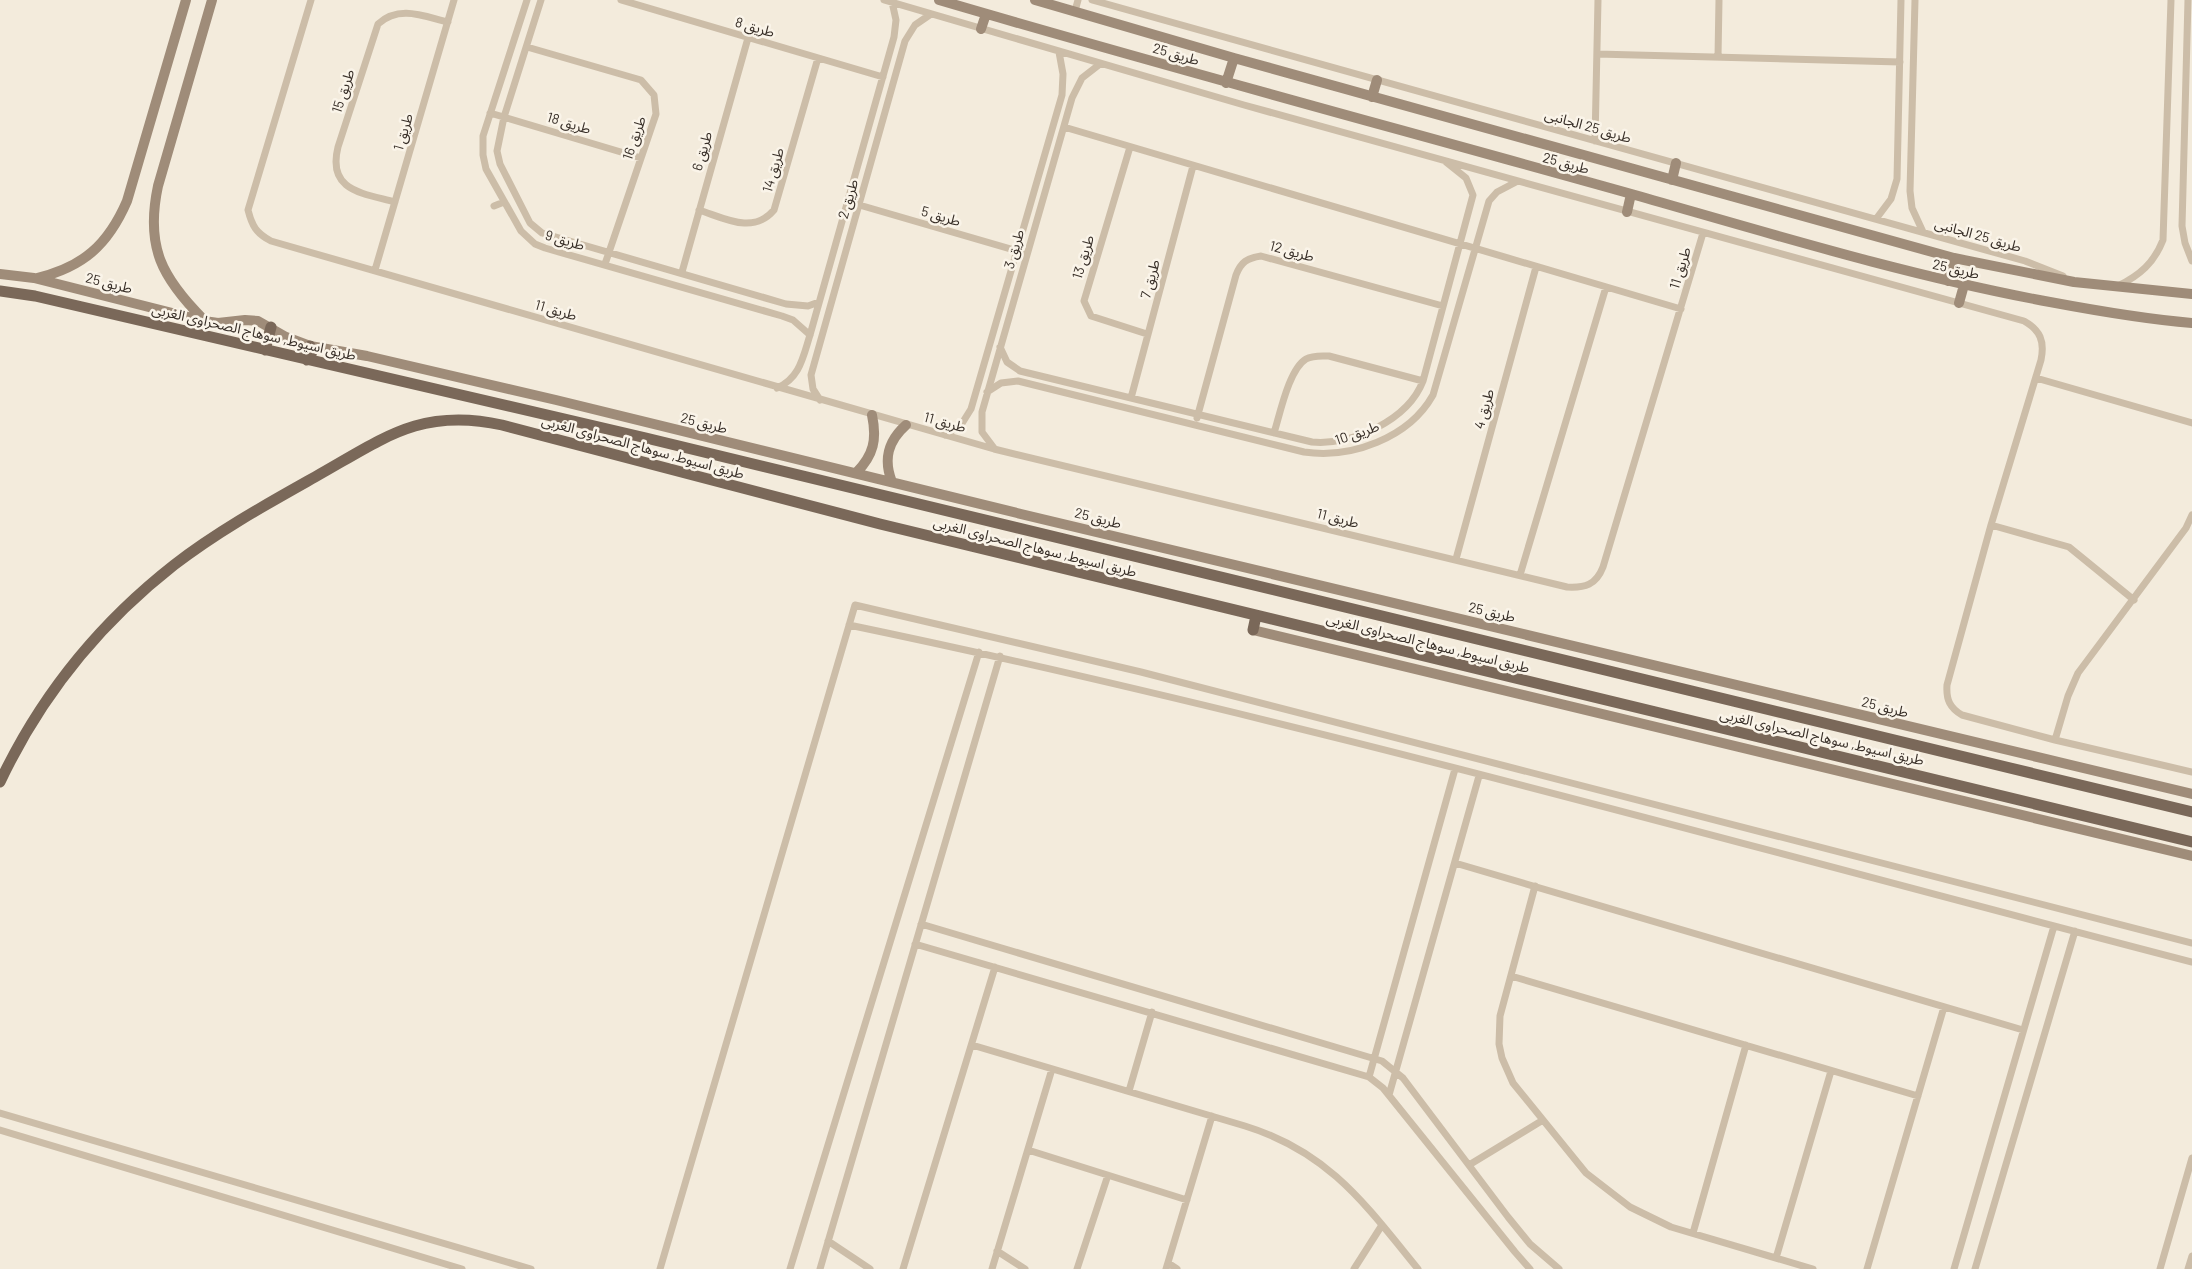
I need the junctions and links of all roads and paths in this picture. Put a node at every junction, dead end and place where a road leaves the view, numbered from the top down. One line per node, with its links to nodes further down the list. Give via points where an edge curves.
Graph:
1 (186, 0): 74 (street, via 118,221 102,243 74,265 55,274)
2 (212, 0): 86 (street, via 158,186 153,228 162,268 173,286)
3 (311, 0): 71 (street, طريق 11, via 252,193 248,210 251,224 258,235 271,241)
4 (454, 0): 25 (street, طريق 1)
5 (527, 0): 40 (street, طريق 9)
6 (541, 0): 28 (street, طريق 9)
7 (621, 0): 27 (street, طريق 8)
8 (884, 0): 19 (street)
9 (939, 0): 24 (street, طريق 25)
10 (1035, 0): 21 (street, طريق 25)
11 (1078, 0): 22 (street)
12 (1092, 0): 37 (street, طريق 25 الجانبى)
13 (1598, 0): 30 (street)
14 (1719, 0): 31 (street)
15 (1901, 0): 34 (street)
16 (1915, 0): 60 (street, via 1910,191 1912,208)
17 (2164, 0): 20 (street)
18 (2188, 0): 68 (street, via 2182,226)
19 (892, 2): 23 (street); 36 (street, طريق 2, via 896,29)
20 (2171, 3): 79 (street, via 2163,240 2147,268)
21 (1064, 4): 22 (street, طريق 25)
22 (1074, 11): 33 (street, طريق 25)
23 (931, 14): 26 (street); 56 (street, طريق 2, via 915,24 905,41)
24 (986, 14): 26 (street); 38 (street, طريق 25)
25 (448, 22): 52 (street, طريق 1); 52 (street, طريق 15, via 398,12 378,24 338,147 337,173 344,184 355,191)
26 (981, 29): 29 (street)
27 (748, 38): 32 (street, طريق 8); 57 (street, طريق 6)
28 (527, 47): 41 (street, طريق 9); 45 (street, طريق 16, via 641,80 649,87 654,95 656,114)
29 (1059, 52): 35 (street); 64 (street, طريق 3, via 1062,95)
30 (1597, 54): 31 (street); 43 (street)
31 (1718, 57): 34 (street)
32 (818, 58): 36 (street, طريق 8); 57 (street, طريق 14, via 774,210 768,217 751,224)
33 (1234, 58): 38 (street); 39 (street, طريق 25)
34 (1900, 62): 59 (street, via 1897,179 1891,199)
35 (1100, 64): 42 (street, طريق 3, via 1090,70 1076,87); 46 (street)
36 (883, 76): 54 (street, طريق 2)
37 (1377, 80): 39 (street); 43 (street, طريق 25 الجانبى)
38 (1226, 83): 51 (street, طريق 25)
39 (1372, 96): 49 (street, طريق 25)
40 (490, 113): 41 (street, طريق 18); 53 (street, طريق 9, via 483,136 482,155)
41 (504, 117): 45 (street, طريق 18); 65 (street, طريق 9, via 498,139 498,158 530,224 542,233)
42 (1064, 127): 44 (street, طريق 11); 66 (street, طريق 3)
43 (1595, 141): 47 (street, طريق 25 الجانبى)
44 (1130, 147): 48 (street, طريق 11); 89 (street, طريق 13, via 1084,301 1091,316 1098,320)
45 (641, 158): 65 (street, طريق 16)
46 (1442, 159): 50 (street); 62 (street, طريق 10, via 1471,186 1471,205)
47 (1676, 163): 49 (street); 59 (street, طريق 25 الجانبى)
48 (1193, 166): 62 (street, طريق 11); 89 (street, طريق 7)
49 (1672, 180): 67 (street, طريق 25)
50 (1517, 182): 58 (street); 63 (street, طريق 10, via 1497,192 1489,201)
51 (1631, 194): 58 (street); 75 (street, طريق 25)
52 (395, 202): 71 (street, طريق 1)
53 (504, 202): 55 (street); 69 (street, طريق 9, via 521,232 535,244)
54 (849, 202): 56 (street, طريق 5); 82 (street, طريق 2)
55 (494, 206)
56 (859, 206): 64 (street, طريق 5); 102 (street, طريق 2, via 811,374 813,389)
57 (699, 210): 72 (street, طريق 6)
58 (1627, 212): 61 (street)
59 (1876, 219): 60 (street, طريق 25 الجانبى)
60 (1923, 232): 76 (street, طريق 25 الجانبى, via 2032,263)
61 (1703, 233): 83 (street); 85 (street, طريق 11)
62 (1460, 244): 63 (street, طريق 11); 84 (street, طريق 10)
63 (1474, 248): 70 (street, طريق 11); 100 (street, طريق 10)
64 (1017, 250): 66 (street, طريق 5); 109 (street, طريق 3, via 971,409 961,426)
65 (609, 251): 69 (street, طريق 16); 72 (street, طريق 9)
66 (1026, 253): 92 (street, طريق 3)
67 (1954, 258): 75 (street); 76 (street, طريق 25)
68 (2192, 261)
69 (605, 264): 90 (street, طريق 9, via 782,316 798,323)
70 (1536, 267): 78 (street, طريق 11); 118 (street, طريق 4)
71 (374, 270): 97 (street, طريق 11)
72 (682, 272): 82 (street, طريق 9, via 786,304 808,306)
73 (0, 274): 74 (street, طريق 25)
74 (34, 278): 86 (street, طريق 25)
75 (1948, 282): 77 (street, طريق 25)
76 (2074, 282): 79 (street, طريق 25)
77 (1964, 285): 83 (street); 87 (street, طريق 25, via 2125,316)
78 (1606, 288): 85 (street, طريق 11); 119 (street)
79 (2115, 288): 81 (street, طريق 25)
80 (0, 291): 93 (main road, طريق اسيوط, سوهاج الصحراوى الغربى, via 35,296)
81 (2192, 294)
82 (819, 302): 90 (street, طريق 2)
83 (1959, 303): 95 (street, via 2024,320 2034,327 2044,348)
84 (1443, 306): 96 (street, طريق 10); 104 (street, طريق 12, via 1261,256 1249,258 1240,265 1236,276)
85 (1681, 309): 119 (street, طريق 11, via 1599,578 1579,588)
86 (204, 321): 88 (street, طريق 25, via 232,323 245,320)
87 (2192, 323)
88 (271, 327): 91 (street, طريق 25); 93 (main road)
89 (1148, 334): 101 (street, طريق 7)
90 (810, 335): 97 (street, طريق 2, via 798,372)
91 (310, 346): 94 (main road, via 312,355); 113 (street, طريق 25, via 367,356)
92 (1000, 347): 99 (street, طريق 3); 101 (street, طريق 10, via 1007,362 1020,371)
93 (265, 350): 94 (main road, طريق اسيوط, سوهاج الصحراوى الغربى)
94 (307, 360): 132 (main road, طريق اسيوط, سوهاج الصحراوى الغربى, via 646,438)
95 (2036, 378): 105 (street); 116 (street)
96 (1422, 380): 98 (street, طريق 10); 108 (street, via 1329,356 1317,355 1306,359 1292,377)
97 (777, 388): 102 (street, طريق 11)
98 (1419, 390): 100 (street); 110 (street, طريق 10, via 1404,409 1387,421 1351,439)
99 (987, 392): 107 (street, طريق 10, via 1001,383 1018,381); 111 (street, طريق 3, via 980,422 982,432)
100 (1433, 395): 112 (street, طريق 10, via 1414,421 1399,430 1352,451)
101 (1131, 398): 104 (street, طريق 10)
102 (820, 400): 103 (street, طريق 11)
103 (872, 415): 106 (street, طريق 11); 113 (street, via 875,440 872,453)
104 (1198, 415): 107 (street, طريق 12); 108 (street, طريق 10)
105 (2192, 423)
106 (906, 425): 109 (street, طريق 11); 114 (street, via 896,433 886,457)
107 (1195, 426): 112 (street, طريق 10)
108 (1274, 434): 110 (street, طريق 10)
109 (944, 435): 111 (street, طريق 11)
110 (1324, 443): 112 (street)
111 (994, 449): 118 (street, طريق 11)
112 (1323, 454)
113 (856, 473): 114 (street, طريق 25)
114 (892, 482): 131 (street, طريق 25)
115 (2192, 515): 117 (street)
116 (1991, 525): 120 (street, via 2069,547); 126 (street, via 1947,685 1949,703 1962,715)
117 (2189, 529): 120 (street)
118 (1456, 559): 119 (street, طريق 11)
119 (1520, 575)
120 (2134, 600): 126 (street, via 2078,673)
121 (1256, 616): 123 (main road); 130 (main road, طريق اسيوط, سوهاج الصحراوى الغربى, via 880,524 477,419 427,421 388,436 254,511 206,542 149,586 100,633 57,685 22,739); 133 (main road, طريق اسيوط, سوهاج الصحراوى الغربى)
122 (849, 625): 124 (street); 140 (street, via 854,605 1141,672); 177 (street)
123 (1253, 630): 134 (street)
124 (979, 652): 125 (street); 178 (street)
125 (1000, 656): 127 (street, via 1248,715); 137 (street)
126 (2055, 740): 128 (street)
127 (1454, 769): 129 (street); 150 (street)
128 (2192, 772)
129 (1480, 776): 135 (street); 138 (street)
130 (0, 782)
131 (2192, 794)
132 (2192, 812)
133 (2192, 842)
134 (2192, 856)
135 (1455, 863): 136 (street); 153 (street)
136 (1535, 886): 144 (street); 145 (street)
137 (921, 924): 141 (street); 150 (street)
138 (2054, 926): 139 (street); 147 (street)
139 (2075, 931): 142 (street); 192 (street)
140 (2192, 943)
141 (916, 944): 143 (street); 169 (street)
142 (2192, 962)
143 (995, 967): 146 (street); 148 (street)
144 (1511, 976): 149 (street); 160 (street, via 1498,1030 1502,1058 1514,1083)
145 (1944, 1007): 147 (street); 157 (street)
146 (1152, 1012): 154 (street); 155 (street)
147 (2024, 1030): 191 (street)
148 (972, 1045): 151 (street); 181 (street)
149 (1746, 1045): 152 (street); 168 (street)
150 (1374, 1058): 153 (street); 154 (street)
151 (1052, 1069): 155 (street); 162 (street)
152 (1831, 1070): 157 (street); 172 (street)
153 (1396, 1071): 156 (street); 164 (street)
154 (1369, 1077): 156 (street)
155 (1129, 1092): 159 (street)
156 (1389, 1095): 188 (street)
157 (1918, 1096): 190 (street)
158 (0, 1113): 176 (street)
159 (1212, 1116): 166 (street); 167 (street, via 1259,1130 1302,1150 1342,1180)
160 (1543, 1120): 164 (street); 168 (street, via 1586,1173 1614,1197 1650,1218)
161 (0, 1130): 175 (street)
162 (1028, 1150): 165 (street); 170 (street)
163 (2192, 1158): 193 (street)
164 (1469, 1166): 174 (street, via 1530,1244)
165 (1108, 1175): 166 (street); 184 (street)
166 (1187, 1200): 173 (street)
167 (1382, 1225): 186 (street); 187 (street)
168 (1693, 1233): 172 (street)
169 (828, 1241): 179 (street); 180 (street)
170 (997, 1251): 182 (street); 183 (street)
171 (2192, 1256): 194 (street)
172 (1776, 1258): 189 (street)
173 (1167, 1266): 185 (street)
174 (1557, 1268)
175 (462, 1269)
176 (531, 1269)
177 (660, 1269)
178 (790, 1269)
179 (820, 1269)
180 (870, 1269)
181 (903, 1269)
182 (992, 1269)
183 (1025, 1269)
184 (1077, 1269)
185 (1177, 1269)
186 (1354, 1269)
187 (1418, 1269)
188 (1530, 1269)
189 (1813, 1269)
190 (1867, 1269)
191 (1954, 1269)
192 (1976, 1269)
193 (2160, 1269)
194 (2188, 1269)

